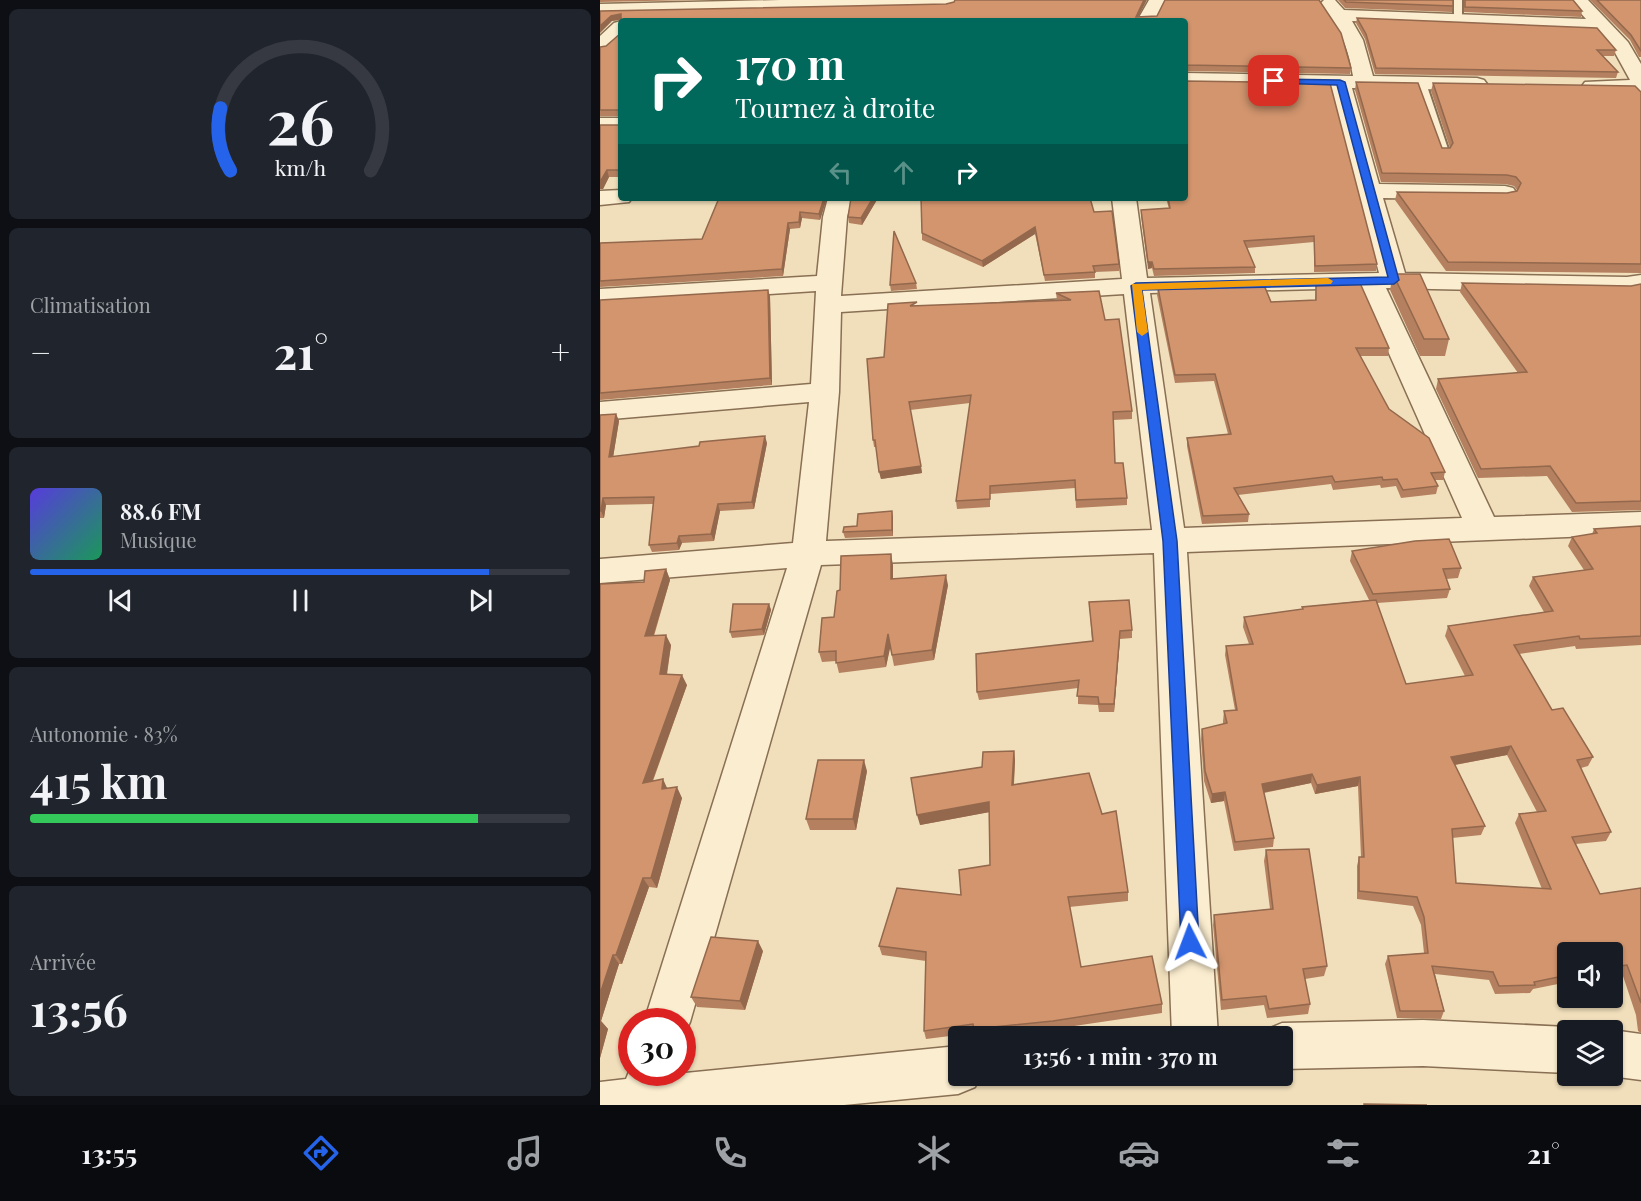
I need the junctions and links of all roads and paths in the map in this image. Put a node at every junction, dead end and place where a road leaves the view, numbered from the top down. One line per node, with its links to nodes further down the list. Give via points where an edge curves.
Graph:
1 (1158, 0): 11 (street)
2 (1326, 0): 8 (street)
3 (1458, 0): 12 (lane)
4 (1578, 0): 13 (street)
5 (948, 1): 6 (street); 10 (street)
6 (648, 3): 7 (street); 9 (street)
7 (600, 9)
8 (1340, 15): 12 (street); 21 (street, via 1356,41)
9 (631, 18)
10 (937, 18)
11 (1148, 18)
12 (1459, 20): 13 (street)
13 (1602, 26): 16 (street)
14 (618, 32): 17 (street)
15 (1641, 45): 16 (street)
16 (1622, 46): 19 (street)
17 (604, 56)
18 (1188, 80): 20 (street)
19 (1641, 81)
20 (1340, 82): 21 (street); 29 (street)
21 (1364, 82): 22 (street)
22 (1421, 83): 23 (street); 28 (lane)
23 (1502, 84)
24 (1572, 85): 25 (street)
25 (1641, 86)
26 (600, 124): 27 (street)
27 (618, 124)
28 (1444, 152)
29 (1370, 191): 30 (street); 35 (street)
30 (1505, 193)
31 (618, 197): 32 (street)
32 (600, 198)
33 (839, 201): 38 (street)
34 (1124, 201): 37 (street)
35 (1381, 280): 36 (street); 37 (street); 43 (street)
36 (1641, 283)
37 (1136, 286): 38 (street); 44 (street)
38 (828, 294): 39 (street); 40 (street)
39 (600, 297)
40 (825, 392): 41 (street); 45 (street)
41 (600, 411)
42 (1641, 523): 43 (street)
43 (1483, 528): 44 (street)
44 (1170, 541): 45 (street); 48 (street)
45 (808, 554): 46 (street); 47 (street)
46 (600, 571)
47 (671, 1008)
48 (1194, 1026)
49 (1293, 1046): 50 (street, via 1423,1043)
50 (1557, 1049)
51 (1623, 1055): 52 (street)
52 (1641, 1057)
53 (948, 1072): 54 (street)
54 (874, 1091): 55 (street)
55 (635, 1096)

